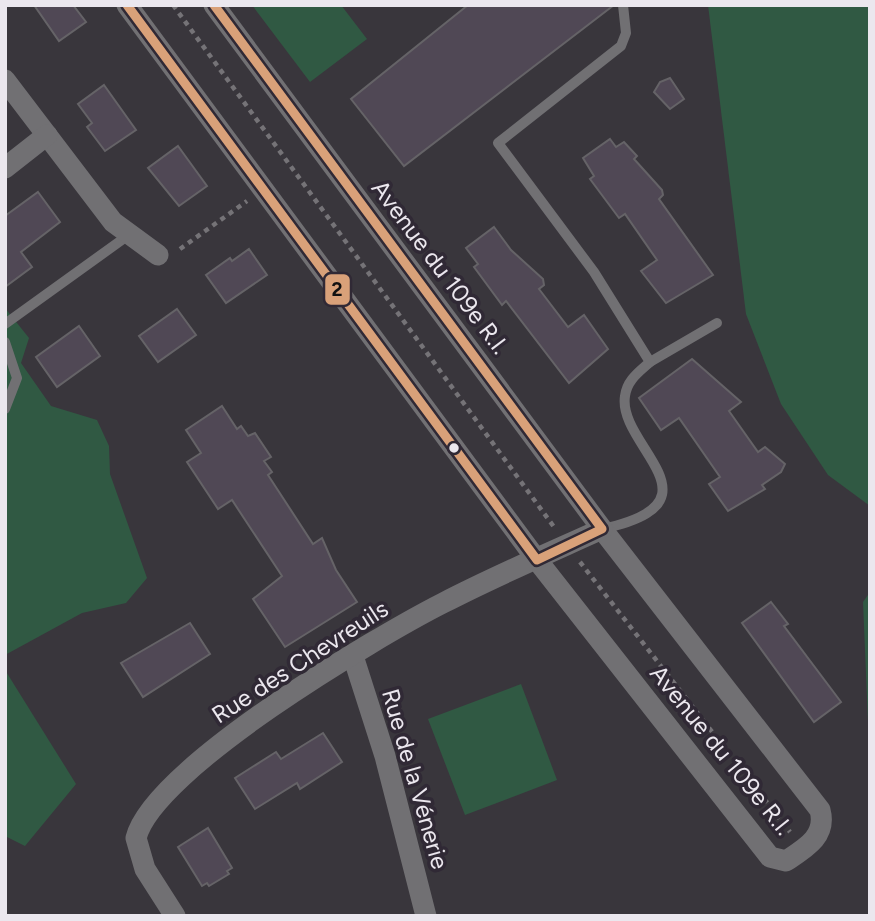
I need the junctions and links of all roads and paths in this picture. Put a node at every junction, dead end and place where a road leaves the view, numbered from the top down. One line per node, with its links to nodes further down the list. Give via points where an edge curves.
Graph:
1 (127, 5): 8 (street, Avenue du 109e R.I.)
2 (173, 5): 17 (path)
3 (214, 5): 16 (street, Avenue du 109e R.I.)
4 (623, 5): 14 (lane, via 626,33 621,46 498,144 594,272)
5 (5, 80): 6 (street)
6 (47, 135): 7 (street); 9 (street, via 113,222)
7 (5, 168)
8 (261, 190): 10 (path, via 175,254); 18 (street, Avenue du 109e R.I.)
9 (130, 234): 10 (street); 12 (lane)
10 (158, 255)
11 (717, 323): 14 (lane)
12 (5, 324)
13 (5, 342): 15 (lane, via 17,378)
14 (650, 362): 16 (lane, via 631,379 624,397 626,414 658,469 662,490 644,515)
15 (5, 409)
16 (602, 529): 17 (street, Rue des Chevreuils); 20 (street, Avenue du 109e R.I., via 820,810 824,824)
17 (567, 545): 18 (street, Rue des Chevreuils); 20 (path)
18 (537, 560): 19 (street, Rue des Chevreuils, via 440,604); 20 (street, Avenue du 109e R.I., via 770,857 786,861)
19 (353, 656): 21 (street, Rue des Chevreuils, via 226,740 148,812 136,838 138,853); 22 (street, Rue de la Vénerie, via 385,757)
20 (804, 849)
21 (175, 916)
22 (426, 916)

